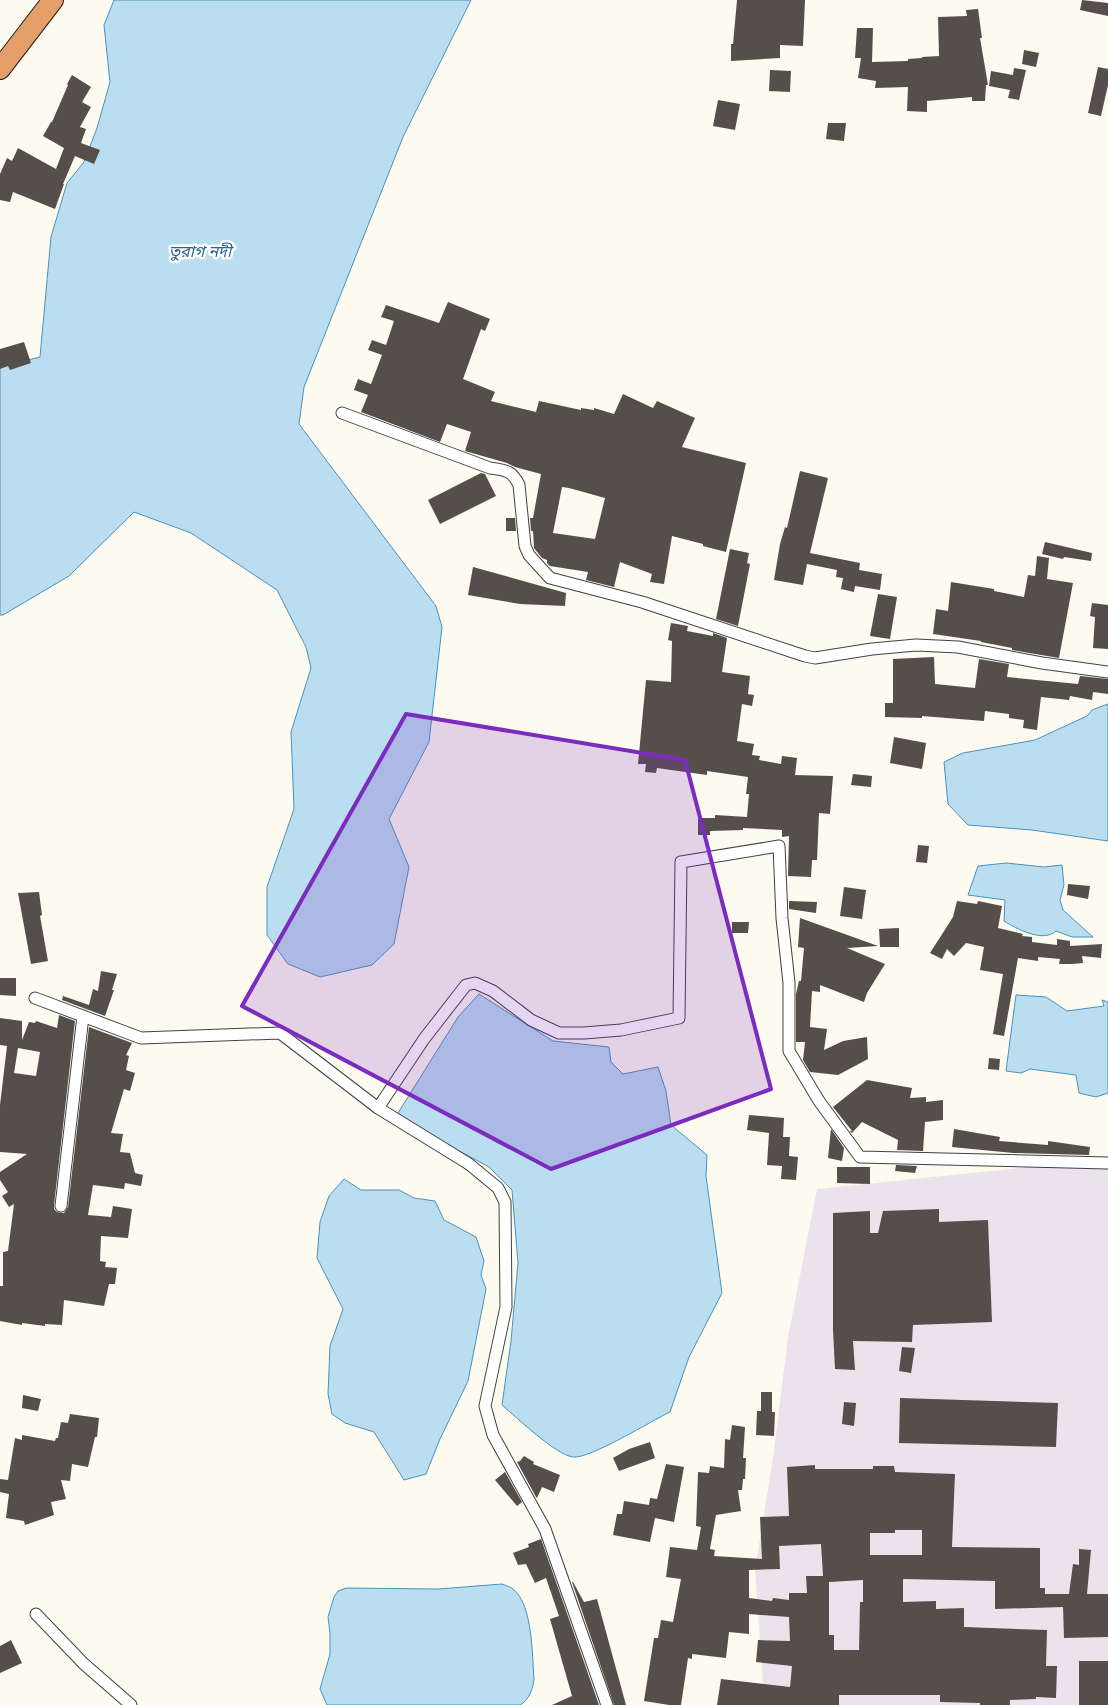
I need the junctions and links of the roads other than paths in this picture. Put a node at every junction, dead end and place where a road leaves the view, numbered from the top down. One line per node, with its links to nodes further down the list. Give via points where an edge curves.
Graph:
1 (53, 0): 2 (highway)
2 (0, 69)
3 (342, 413): 4 (street, via 490,468 508,471 519,485 525,546 529,556 550,578 642,602 815,658 916,645 958,647)
4 (1108, 672)
5 (35, 998): 6 (street)
6 (82, 1016): 7 (street, via 141,1038 280,1033); 9 (street)
7 (378, 1108): 8 (street, via 424,1039 466,985 474,983 493,991 531,1020 559,1033 621,1030 679,1018 681,862 778,846 788,983 789,1051 819,1101 860,1157); 12 (street, via 469,1164 498,1188 505,1202 506,1307 485,1406 493,1435 545,1529)
8 (1108, 1164)
9 (61, 1206)
10 (36, 1614): 11 (street, via 84,1664)
11 (131, 1705)
12 (607, 1705)

